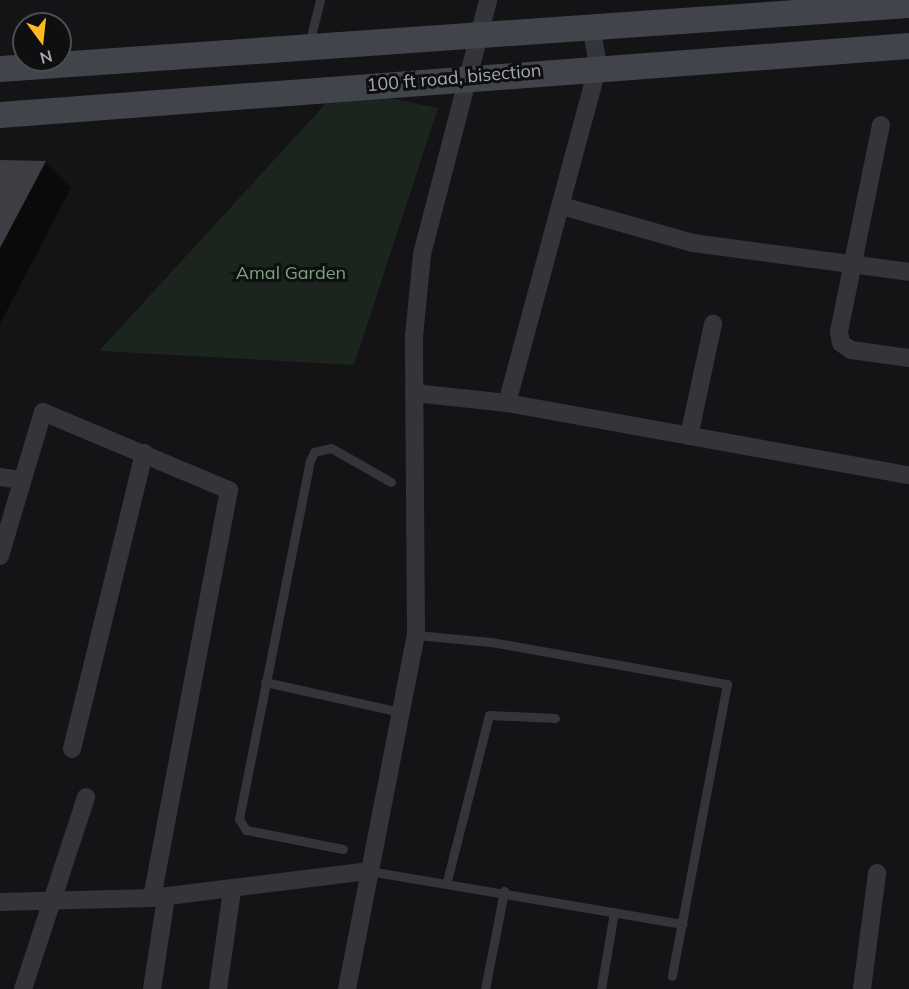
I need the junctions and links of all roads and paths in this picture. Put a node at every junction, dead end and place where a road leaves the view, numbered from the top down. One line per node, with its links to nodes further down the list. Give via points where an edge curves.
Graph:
1 (320, 0): 6 (lane)
2 (488, 0): 5 (street)
3 (909, 4): 4 (street)
4 (591, 25): 5 (street); 8 (street)
5 (477, 32): 6 (street); 10 (street)
6 (309, 46): 9 (street)
7 (909, 46): 8 (street, 100 ft road, bisection)
8 (598, 66): 10 (street, 100 ft road, bisection); 13 (street)
9 (0, 69)
10 (468, 76): 11 (street, 100 ft road, bisection); 18 (street, via 422,254)
11 (0, 116)
12 (881, 125): 14 (street)
13 (562, 206): 14 (street, via 693,243); 19 (street)
14 (853, 266): 15 (street); 17 (street, via 841,343 851,351)
15 (909, 272)
16 (712, 324): 20 (street)
17 (909, 358)
18 (414, 393): 19 (street); 27 (street)
19 (507, 403): 20 (street)
20 (689, 436): 22 (street)
21 (144, 453): 24 (street, via 43,412); 31 (street); 39 (street, via 224,485 230,498)
22 (909, 475)
23 (0, 477): 24 (street)
24 (19, 480): 26 (street)
25 (391, 482): 28 (lane, via 331,448 314,452)
26 (0, 556)
27 (416, 635): 29 (street); 43 (lane, via 491,642 727,684)
28 (265, 682): 29 (lane); 33 (lane, via 240,824 246,830)
29 (400, 712): 34 (street)
30 (555, 718): 36 (lane, via 489,715)
31 (72, 749)
32 (86, 797): 41 (street)
33 (343, 849)
34 (369, 870): 36 (lane); 37 (street); 48 (street)
35 (877, 873): 51 (street)
36 (447, 880): 38 (lane)
37 (232, 891): 39 (street); 47 (street)
38 (504, 891): 42 (lane); 49 (lane)
39 (159, 898): 41 (street); 46 (street)
40 (0, 902): 41 (street)
41 (53, 903): 45 (street)
42 (614, 912): 43 (lane); 50 (lane)
43 (683, 924): 44 (lane)
44 (672, 976)
45 (23, 989)
46 (153, 989)
47 (218, 989)
48 (347, 989)
49 (485, 989)
50 (601, 989)
51 (862, 989)

